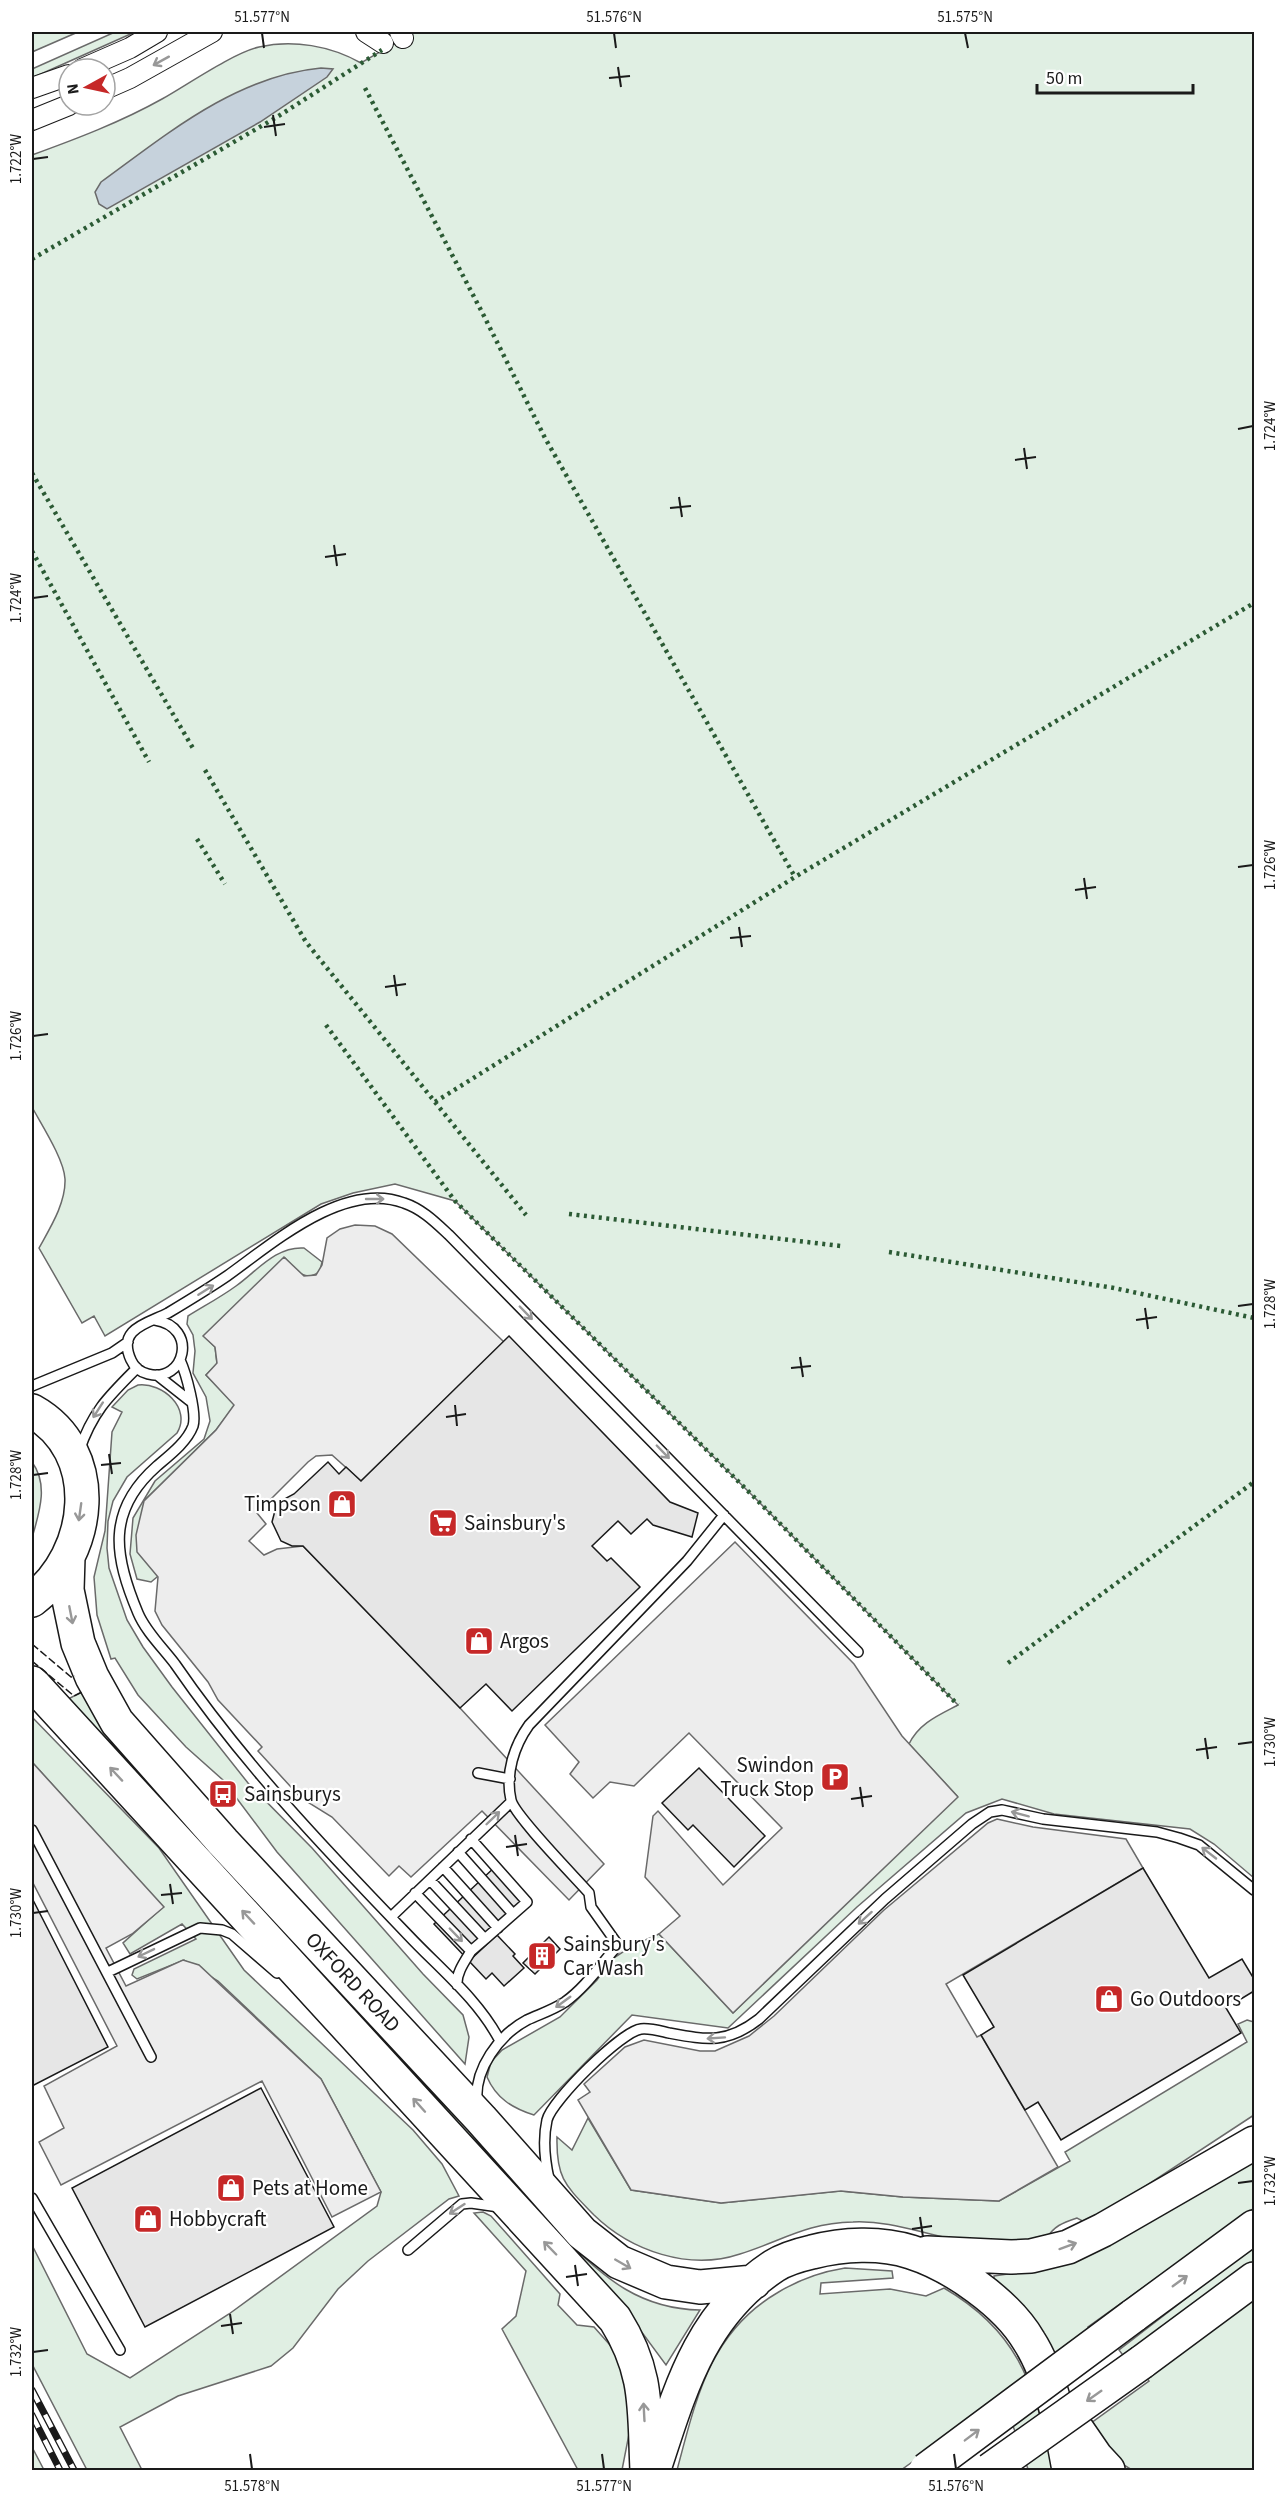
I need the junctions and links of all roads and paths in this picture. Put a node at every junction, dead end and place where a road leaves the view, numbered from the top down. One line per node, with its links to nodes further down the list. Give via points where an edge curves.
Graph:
1 (157, 32): 5 (street)
2 (212, 32): 7 (street, one-way to 7)
3 (366, 32): 4 (street)
4 (383, 43)
5 (109, 57)
6 (57, 79): 8 (street)
7 (117, 84)
8 (32, 88)
9 (57, 110): 10 (street)
10 (32, 120)
11 (155, 1320): 12 (lane, via 142,1323); 13 (lane, via 179,1333 183,1351); 20 (lane, one-way to 20, via 319,1214 365,1199 404,1202 449,1234)
12 (128, 1342): 14 (lane, via 130,1358); 16 (lane, via 112,1353)
13 (180, 1360): 15 (lane, via 170,1371); 17 (lane)
14 (137, 1368): 15 (lane); 19 (lane, one-way to 19, via 96,1412)
15 (157, 1375): 17 (lane)
16 (32, 1386)
17 (190, 1401): 36 (lane, via 194,1420 188,1435 136,1486 127,1501 119,1541 124,1580 141,1620 202,1703 282,1802)
18 (32, 1411): 19 (highway, via 57,1428)
19 (77, 1462): 21 (highway, one-way to 21, via 82,1496)
20 (724, 1515): 23 (lane); 26 (lane, via 687,1561 529,1725 516,1747)
21 (68, 1557): 22 (highway, via 55,1578); 47 (highway, OXFORD ROAD, one-way to 47, via 67,1590 78,1643 117,1722)
22 (32, 1600)
23 (858, 1652)
24 (32, 1683): 45 (highway, OXFORD ROAD, one-way to 24)
25 (478, 1773): 26 (lane)
26 (510, 1779): 27 (lane)
27 (511, 1802): 29 (lane, one-way to 27); 44 (lane, one-way to 44, via 589,1893 591,1907 618,1945 565,2002 512,2030)
28 (32, 1830): 40 (lane)
29 (471, 1839): 30 (lane); 35 (lane, via 527,1902)
30 (458, 1852): 31 (lane); 35 (lane)
31 (443, 1867): 32 (lane); 37 (lane)
32 (430, 1880): 34 (lane); 38 (lane)
33 (1254, 1890): 51 (lane, one-way to 51, via 1199,1845 1179,1838 1002,1810 990,1812 885,1899 744,2032 708,2039 642,2029 622,2037 557,2099 547,2118 547,2171)
34 (416, 1893): 36 (lane); 39 (lane, one-way to 39)
35 (513, 1914): 37 (lane)
36 (391, 1917): 42 (lane)
37 (498, 1928): 38 (lane)
38 (484, 1939): 39 (lane)
39 (471, 1951): 42 (lane)
40 (108, 1972): 41 (lane, one-way to 40, via 232,1934 213,1928 185,1934); 46 (lane)
41 (284, 1978)
42 (457, 1985): 44 (lane, via 472,1999)
43 (302, 1993): 45 (lane)
44 (500, 2041): 47 (lane, via 479,2079)
45 (373, 2053): 50 (highway, OXFORD ROAD, one-way to 45)
46 (151, 2057)
47 (481, 2119): 51 (highway, OXFORD ROAD)
48 (1254, 2143): 54 (highway, one-way to 48, via 1011,2257 1068,2247)
49 (32, 2198): 57 (lane)
50 (513, 2210): 53 (lane, one-way to 53, via 462,2204); 59 (highway, OXFORD ROAD, one-way to 50, via 642,2380 629,2343 606,2308)
51 (563, 2212): 56 (highway, OXFORD ROAD, one-way to 56, via 607,2254 653,2278 700,2287)
52 (1254, 2227): 61 (highway, one-way to 52, bridge)
53 (408, 2250)
54 (913, 2252): 56 (highway, via 868,2246 827,2248 775,2265); 58 (highway, via 962,2277 1010,2315 1029,2340)
55 (1254, 2279): 62 (highway, one-way to 62, bridge)
56 (754, 2282): 60 (highway, via 710,2329 697,2351)
57 (120, 2350)
58 (1048, 2388): 63 (highway); 64 (highway)
59 (647, 2470)
60 (653, 2470)
61 (926, 2470)
62 (990, 2470)
63 (1069, 2470)
64 (1108, 2470)

